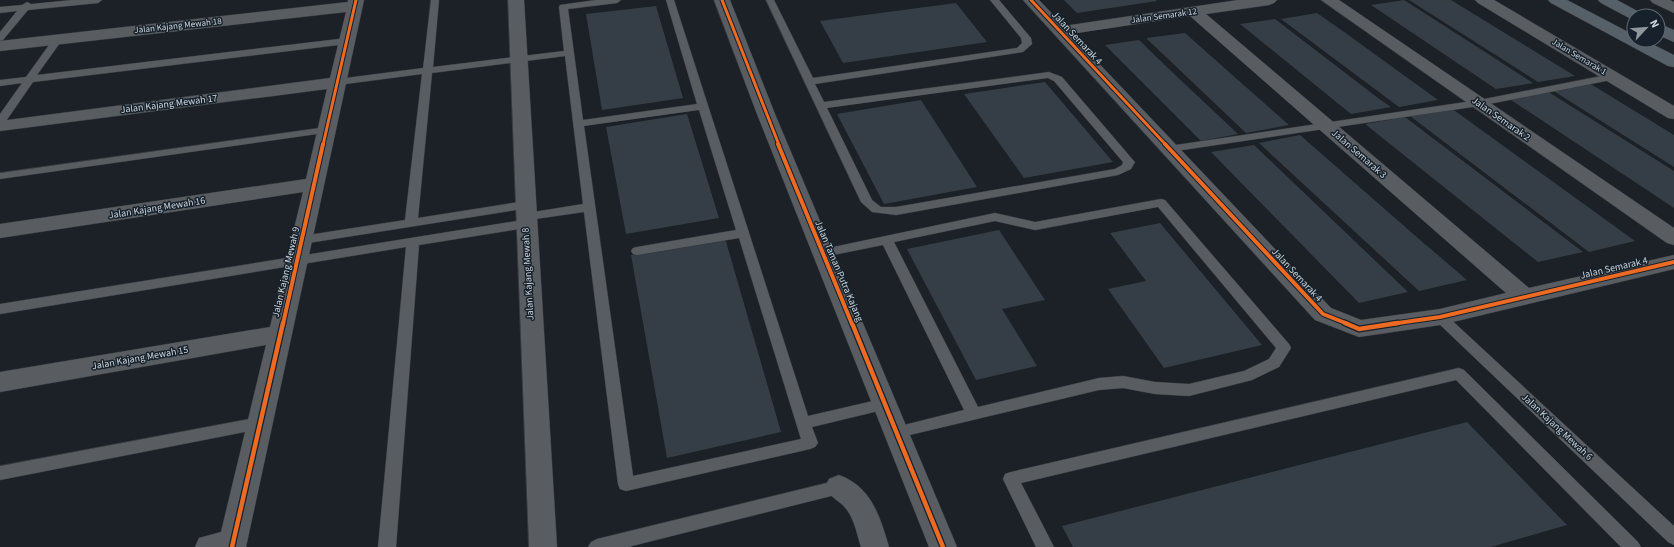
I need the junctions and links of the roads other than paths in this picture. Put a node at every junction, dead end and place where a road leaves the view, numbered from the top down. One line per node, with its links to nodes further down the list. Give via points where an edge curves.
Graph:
1 (31, 0): 19 (lane)
2 (98, 0): 19 (lane)
3 (435, 0): 32 (lane)
4 (516, 0): 30 (street, Jalan Kajang Mewah 8)
5 (617, 0): 29 (lane, via 563,7)
6 (670, 0): 39 (lane)
7 (722, 0): 60 (street, Jalan Taman Putra Kajang)
8 (770, 0): 36 (lane)
9 (994, 0): 36 (lane, via 1026,38 1027,44 1020,50)
10 (1031, 0): 24 (street, Jalan Semarak 4)
11 (1269, 0): 17 (street, Jalan Semarak 12)
12 (1329, 0): 38 (street, Jalan Semarak 2)
13 (1483, 0): 33 (street, Jalan Semarak 1)
14 (1556, 0): 31 (highway)
15 (1606, 0): 23 (highway)
16 (1658, 0): 20 (street)
17 (1236, 2): 22 (street, Jalan Semarak 12)
18 (356, 3): 26 (street, Jalan Kajang Mewah 18); 27 (street, Jalan Kajang Mewah 9)
19 (24, 8): 21 (lane); 25 (lane)
20 (1674, 8)
21 (0, 10)
22 (1193, 11): 24 (street, Jalan Semarak 12); 45 (street, Jalan Semarak 3)
23 (1626, 11)
24 (1059, 31): 47 (street, Jalan Semarak 4)
25 (0, 38)
26 (57, 40): 28 (street, Jalan Kajang Mewah 18); 34 (lane)
27 (347, 41): 34 (lane); 35 (street, Jalan Kajang Mewah 9)
28 (0, 46)
29 (569, 53): 30 (lane); 43 (lane)
30 (518, 59): 32 (lane); 51 (street, Jalan Kajang Mewah 8)
31 (1674, 62)
32 (427, 71): 35 (lane); 52 (lane)
33 (1612, 77): 38 (lane); 41 (street, Jalan Semarak 1)
34 (29, 80): 37 (lane); 42 (lane)
35 (338, 82): 44 (street, Jalan Kajang Mewah 17); 46 (street, Jalan Kajang Mewah 9)
36 (809, 82): 40 (lane)
37 (0, 83)
38 (1479, 103): 45 (lane); 55 (street, Jalan Semarak 2)
39 (703, 106): 43 (lane); 54 (lane)
40 (821, 106): 40 (lane, via 867,202 872,208 883,211 896,211 1118,172 1127,167 1129,162 1058,79 1049,75)
41 (1674, 114)
42 (0, 122)
43 (578, 124): 50 (lane)
44 (0, 126)
45 (1326, 126): 47 (lane); 62 (street, Jalan Semarak 3)
46 (327, 130): 48 (lane); 49 (street, Jalan Kajang Mewah 9)
47 (1169, 149): 64 (street, Jalan Semarak 4, via 1323,314 1360,329)
48 (0, 176)
49 (315, 184): 53 (street, Jalan Kajang Mewah 16); 58 (street, Jalan Kajang Mewah 9)
50 (589, 207): 51 (lane); 70 (lane, via 626,484 810,443)
51 (525, 215): 52 (lane); 57 (lane); 77 (street, Jalan Kajang Mewah 8)
52 (411, 223): 58 (lane)
53 (0, 231)
54 (743, 233): 59 (lane); 70 (lane)
55 (1674, 238)
56 (887, 240): 60 (lane); 68 (lane); 68 (lane, via 995,217 1035,226 1161,203 1284,348 1274,363 1247,376 1189,390 1155,388 1123,382 1099,384)
57 (413, 242): 58 (lane); 76 (lane)
58 (300, 250): 63 (lane); 65 (street, Jalan Kajang Mewah 9)
59 (637, 251)
60 (823, 253): 67 (street, Jalan Taman Putra Kajang)
61 (1674, 262): 62 (street, Jalan Semarak 4)
62 (1525, 297): 64 (street, Jalan Semarak 4)
63 (0, 309)
64 (1440, 316): 74 (lane, Jalan Kajang Mewah 6)
65 (280, 334): 66 (street, Jalan Kajang Mewah 15); 69 (street, Jalan Kajang Mewah 9)
66 (0, 382)
67 (886, 404): 70 (lane); 71 (street, Jalan Taman Putra Kajang)
68 (974, 414): 71 (lane)
69 (260, 423): 72 (lane); 75 (street, Jalan Kajang Mewah 9)
70 (803, 423)
71 (897, 432): 80 (street, Jalan Taman Putra Kajang)
72 (0, 473)
73 (839, 487): 78 (lane); 79 (street, via 857,501)
74 (1674, 537)
75 (225, 545)
76 (387, 547)
77 (543, 547)
78 (597, 547)
79 (875, 547)
80 (943, 547)
81 (1045, 547): 82 (lane, via 1011,479 1459,374)
82 (1632, 547)

